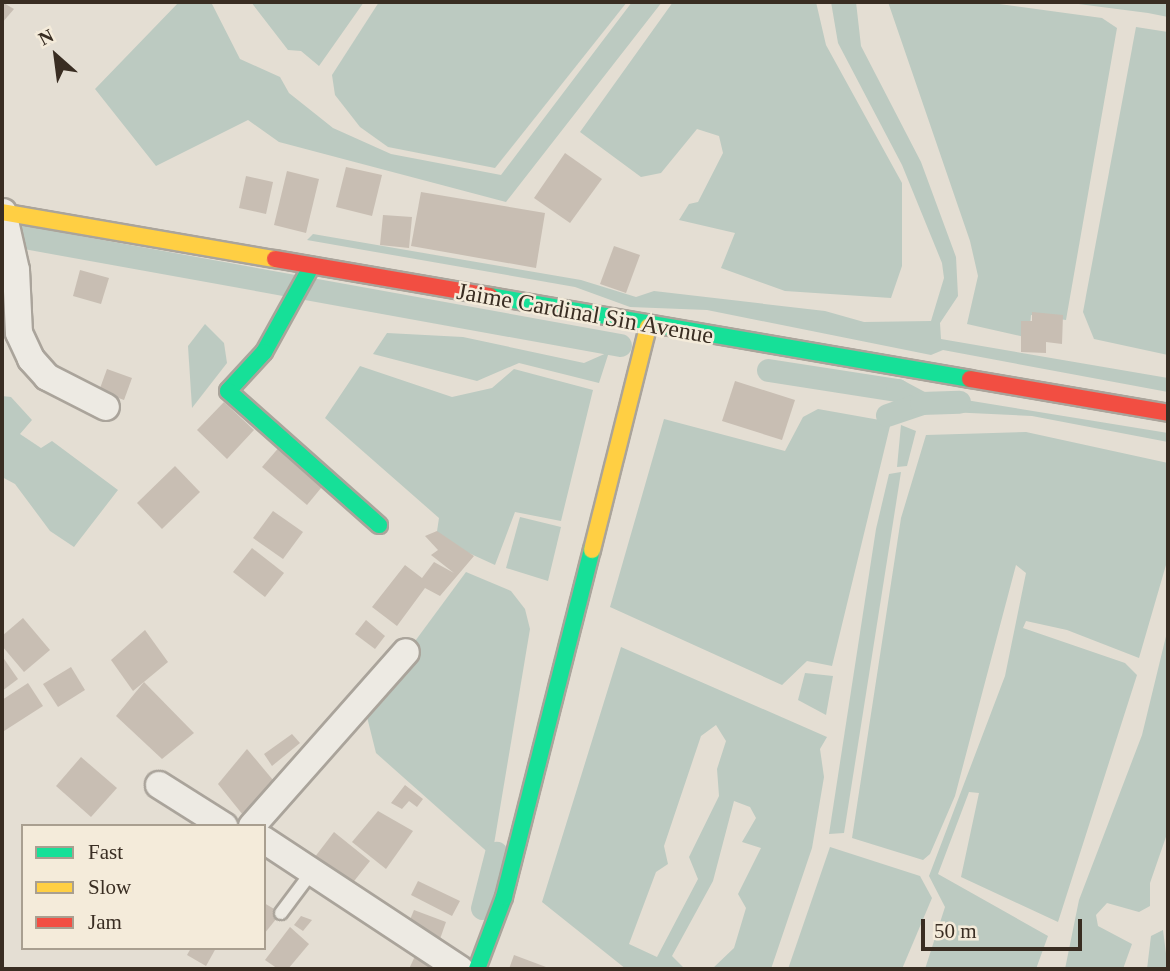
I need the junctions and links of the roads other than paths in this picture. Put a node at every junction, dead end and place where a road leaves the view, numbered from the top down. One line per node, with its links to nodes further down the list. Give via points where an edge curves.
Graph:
1 (3, 212): 2 (main road, Jaime Cardinal Sin Avenue); 4 (street, via 16,270 19,333 32,359 47,377)
2 (310, 268): 3 (main road, Jaime Cardinal Sin Avenue); 6 (main road, via 278,318 264,352 228,391)
3 (648, 327): 5 (main road, Jaime Cardinal Sin Avenue); 15 (main road, via 504,897)
4 (106, 407)
5 (1168, 412)
6 (379, 524)
7 (406, 652): 10 (street)
8 (159, 785): 9 (street)
9 (221, 824)
10 (254, 824)
11 (266, 841): 12 (street)
12 (311, 873): 13 (lane); 14 (street)
13 (281, 914)
14 (460, 969)
15 (477, 969)

